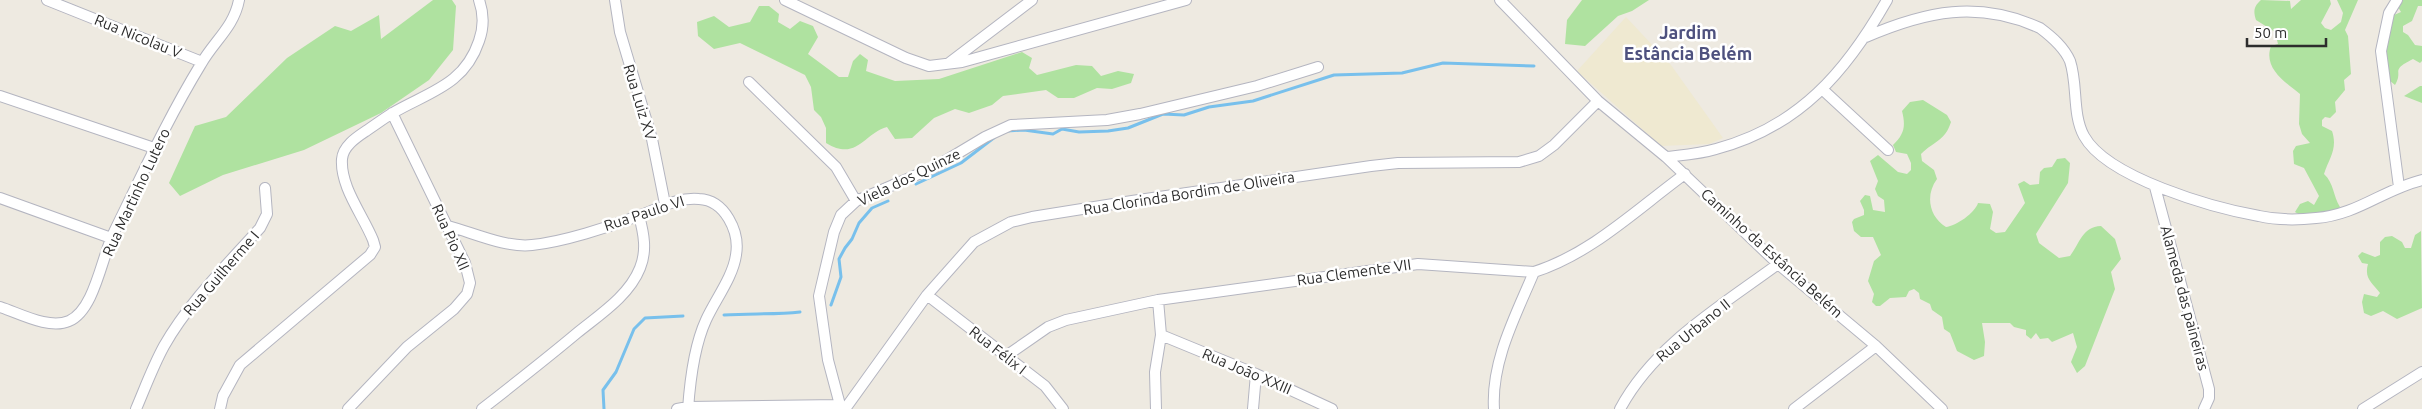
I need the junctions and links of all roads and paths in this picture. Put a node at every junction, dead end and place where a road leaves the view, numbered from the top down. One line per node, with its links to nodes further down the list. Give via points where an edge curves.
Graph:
1 (47, 0): 12 (street, Rua Nicolau V)
2 (239, 0): 12 (street, Rua Martinho Lutero, via 232,21)
3 (479, 0): 19 (street, via 483,10 483,30 474,55 450,82)
4 (615, 0): 30 (street, Rua Luiz XV, via 620,32 652,138)
5 (785, 0): 13 (street, via 906,58 929,66)
6 (1032, 0): 13 (street)
7 (1186, 0): 13 (street)
8 (1887, 0): 11 (street)
9 (2397, 0): 26 (street, via 2389,14 2381,52)
10 (1505, 2): 18 (street, Caminho da Estância Belém)
11 (1866, 37): 16 (street); 25 (street, via 1926,11 1950,5 1984,6 2023,16 2063,49 2070,62 2084,136 2115,164)
12 (202, 62): 20 (street, Rua Martinho Lutero)
13 (946, 66)
14 (1318, 67): 29 (street, Viela dos Quinze, via 1237,92 1131,115 1088,122 1011,125 935,166)
15 (749, 82): 29 (street, via 836,167)
16 (1822, 89): 21 (street); 22 (street, via 1793,115 1753,137 1715,150)
17 (0, 96): 20 (street)
18 (1598, 101): 22 (street, Caminho da Estância Belém); 36 (street, Rua Clorinda Bordim de Oliveira, via 1554,145 1539,156 1520,162 1371,166 1123,202 1011,222 974,242)
19 (392, 113): 32 (street, Rua Pio XII); 47 (street, via 359,136 342,156 348,188 375,247 359,266 240,365 223,396)
20 (154, 148): 33 (street, Rua Martinho Lutero)
21 (1888, 150)
22 (1666, 158): 23 (street, Caminho da Estância Belém)
23 (1684, 174): 34 (street, Caminho da Estância Belém); 35 (street, Rua Clemente VII, via 1580,252)
24 (2422, 180): 26 (street)
25 (2155, 187): 26 (street, via 2246,214 2316,218 2340,215); 59 (street, Alameda das paineiras, via 2210,389)
26 (2399, 187)
27 (265, 188): 46 (street, Rua Guilherme I, via 267,214 260,228 196,299 178,324 163,348)
28 (0, 198): 33 (street)
29 (856, 201): 45 (street, Viela dos Quinze, via 841,215 819,296 828,360)
30 (665, 204): 31 (street, Rua Paulo VI); 44 (street, Rua Paulo VI, via 690,199 715,203 728,217 736,236 736,256 705,323 698,347)
31 (639, 216): 32 (street, Rua Paulo VI, via 530,245 510,243); 49 (street, via 645,236 644,253 641,268 632,284 611,305)
32 (448, 226): 48 (street, Rua Pio XII, via 465,263 470,283 466,294 454,309 407,347)
33 (111, 238): 38 (street, Rua Martinho Lutero, via 90,299 69,322 53,323)
34 (1778, 264): 40 (street, Caminho da Estância Belém); 56 (street, Rua Urbano II, via 1662,352 1630,390)
35 (1534, 272): 37 (street, Rua Clemente VII, via 1418,264); 55 (street, via 1505,342 1498,367)
36 (927, 295): 41 (street, Rua Félix I); 45 (street, Rua Clorinda Bordim de Oliveira)
37 (1158, 300): 39 (street); 41 (street, Rua Clemente VII, via 1066,320 1048,327)
38 (0, 307)
39 (1160, 334): 43 (street, Rua João XXIII); 52 (street, via 1155,372)
40 (1876, 346): 57 (street); 58 (street, Caminho da Estância Belém)
41 (1006, 356): 51 (street, Rua Félix I, via 1044,386)
42 (2422, 372): 60 (street)
43 (1256, 374): 53 (street); 54 (street, Rua João XXIII)
44 (688, 408): 45 (street); 50 (street)
45 (843, 408)
46 (136, 409)
47 (220, 409)
48 (348, 409)
49 (482, 409)
50 (676, 409)
51 (1063, 409)
52 (1156, 409)
53 (1253, 409)
54 (1332, 409)
55 (1494, 409)
56 (1620, 409)
57 (1794, 409)
58 (1942, 409)
59 (2204, 409)
60 (2363, 409)

